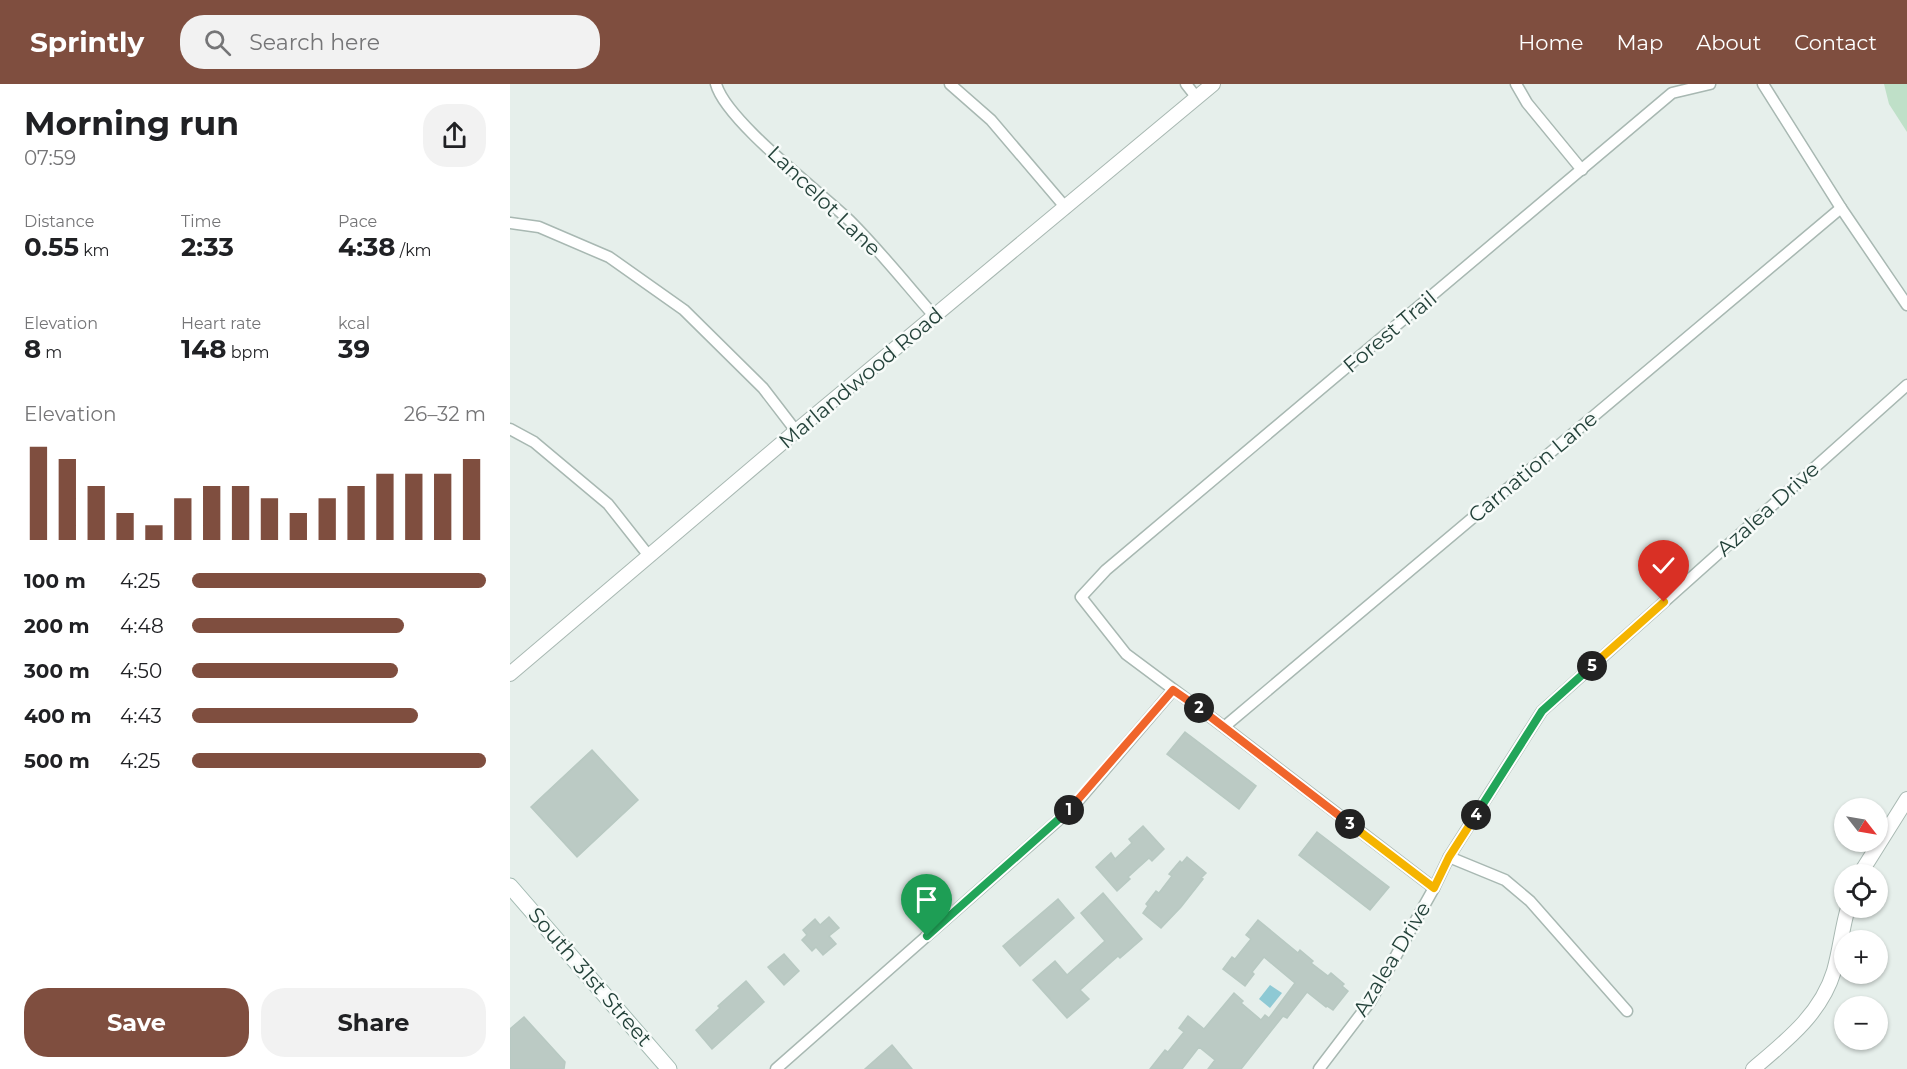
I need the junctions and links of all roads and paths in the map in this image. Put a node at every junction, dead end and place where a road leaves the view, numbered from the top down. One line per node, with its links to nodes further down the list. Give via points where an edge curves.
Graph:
1 (716, 84): 14 (street, Lancelot Lane, via 745,126 850,221)
2 (950, 84): 10 (street, via 991,120)
3 (1186, 84): 8 (street)
4 (1213, 84): 8 (street, Marlandwood Road)
5 (1516, 84): 9 (street)
6 (1710, 84): 9 (street, Forest Trail, via 1672,93)
7 (1763, 84): 11 (street)
8 (1197, 98): 10 (street, Marlandwood Road)
9 (1582, 170): 20 (street, Forest Trail, via 1106,570 1081,597 1126,654)
10 (1066, 207): 14 (street, Marlandwood Road)
11 (1841, 208): 13 (street); 21 (street, Carnation Lane)
12 (510, 223): 17 (street, via 539,227 609,257 684,310 763,388)
13 (1907, 305)
14 (935, 317): 17 (street, Marlandwood Road)
15 (1907, 385): 23 (street, Azalea Drive, via 1542,711)
16 (510, 429): 18 (street, via 534,442 608,504)
17 (796, 431): 18 (street, Marlandwood Road)
18 (649, 556): 19 (street, Marlandwood Road)
19 (510, 674)
20 (1173, 690): 21 (street); 30 (street, via 1072,808)
21 (1224, 727): 26 (street)
22 (1907, 799): 24 (street)
23 (1449, 857): 26 (street, Azalea Drive); 28 (street, via 1505,879 1530,901)
24 (1866, 864)
25 (510, 886): 29 (main road, South 31st Street)
26 (1434, 888): 31 (street, Azalea Drive, via 1370,1002)
27 (1846, 918): 32 (street, via 1833,974 1821,1000 1806,1022)
28 (1627, 1011)
29 (669, 1069)
30 (776, 1069)
31 (1319, 1069)
32 (1753, 1069)

